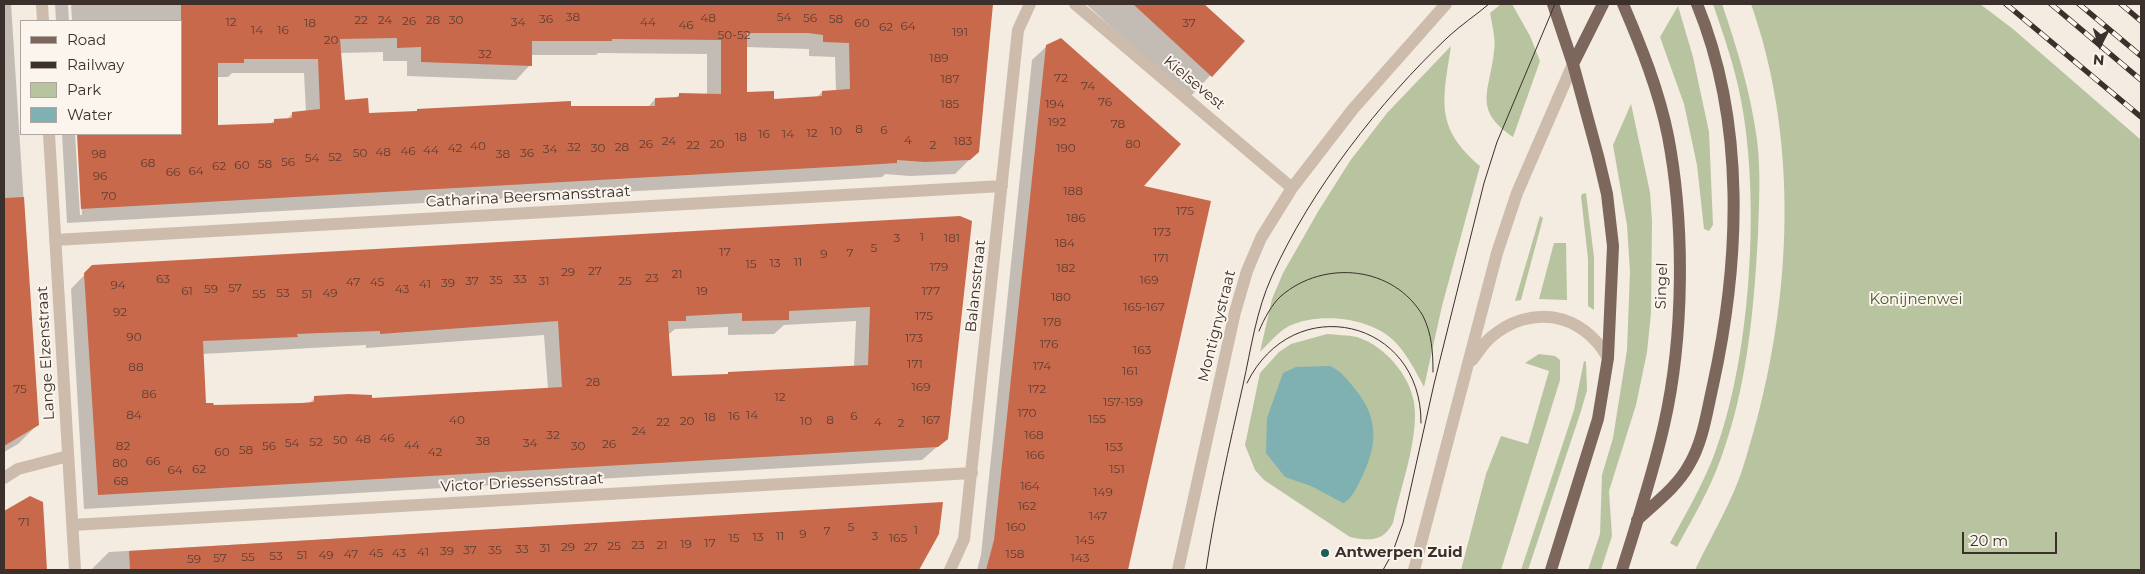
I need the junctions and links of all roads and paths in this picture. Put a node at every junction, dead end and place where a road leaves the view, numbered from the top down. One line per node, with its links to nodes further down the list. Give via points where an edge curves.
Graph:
1 (42, 4): 9 (street)
2 (1030, 4): 12 (street, Balansstraat, via 1018,30)
3 (1075, 4): 13 (street, Kielsevest)
4 (1446, 4): 13 (street, Montignystraat, via 1353,109)
5 (1552, 4): 10 (main road)
6 (1604, 4): 10 (main road)
7 (1623, 4): 20 (main road, Singel, via 1668,136 1680,271 1672,380 1664,425)
8 (1697, 4): 20 (main road, via 1712,47 1728,128 1733,191 1732,266 1718,360 1700,437 1690,464 1678,481)
9 (43, 20)
10 (1573, 64): 15 (main road, via 1607,194 1613,246); 16 (street, via 1517,193 1497,253)
11 (49, 135): 14 (street, Lange Elzenstraat)
12 (1002, 186): 14 (street, Catharina Beersmansstraat); 18 (street, Balansstraat)
13 (1292, 188): 24 (street, Montignystraat, via 1261,238 1247,271)
14 (56, 240): 17 (street, Lange Elzenstraat)
15 (1608, 358): 16 (street, via 1600,344 1582,327 1548,316 1521,319 1490,338); 26 (main road, via 1598,419)
16 (1469, 364): 25 (street)
17 (68, 456): 19 (street, via 18,469); 21 (street, Lange Elzenstraat)
18 (972, 473): 21 (street, Victor Driessensstraat); 23 (street, Balansstraat, via 964,539)
19 (4, 478)
20 (1637, 520): 27 (main road, Singel)
21 (72, 525): 22 (street, Lange Elzenstraat)
22 (75, 570)
23 (950, 570)
24 (1178, 570)
25 (1414, 570)
26 (1551, 570)
27 (1622, 570)

